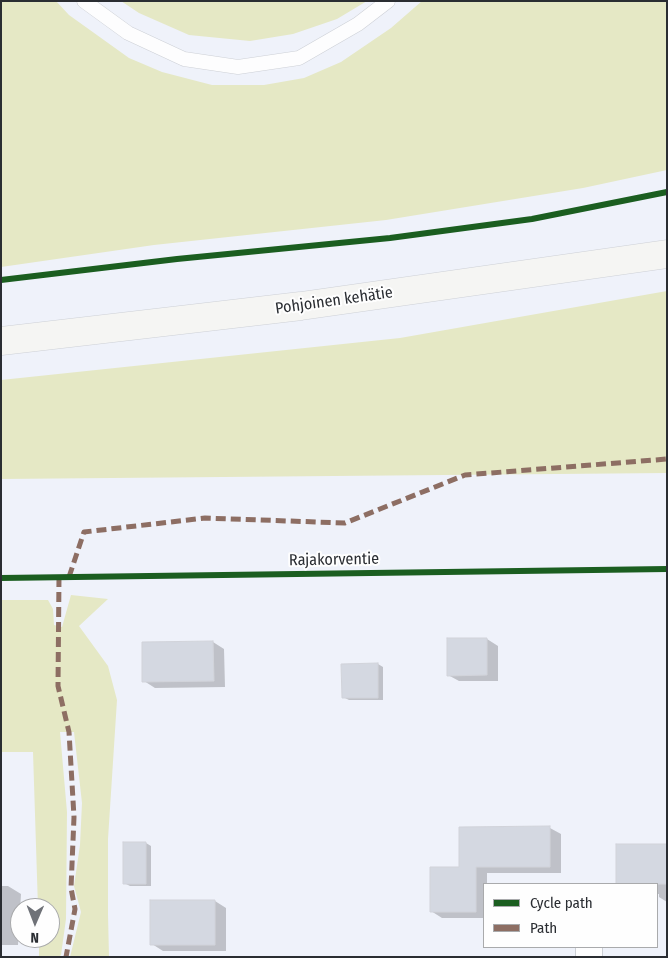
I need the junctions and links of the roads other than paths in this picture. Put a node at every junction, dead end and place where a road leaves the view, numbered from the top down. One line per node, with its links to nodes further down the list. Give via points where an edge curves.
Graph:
1 (84, 1): 2 (lane, via 128,33 184,58 238,68 299,58 358,24)
2 (388, 1)
3 (667, 254): 4 (main road, Pohjoinen kehätie, via 301,306)
4 (1, 341)

